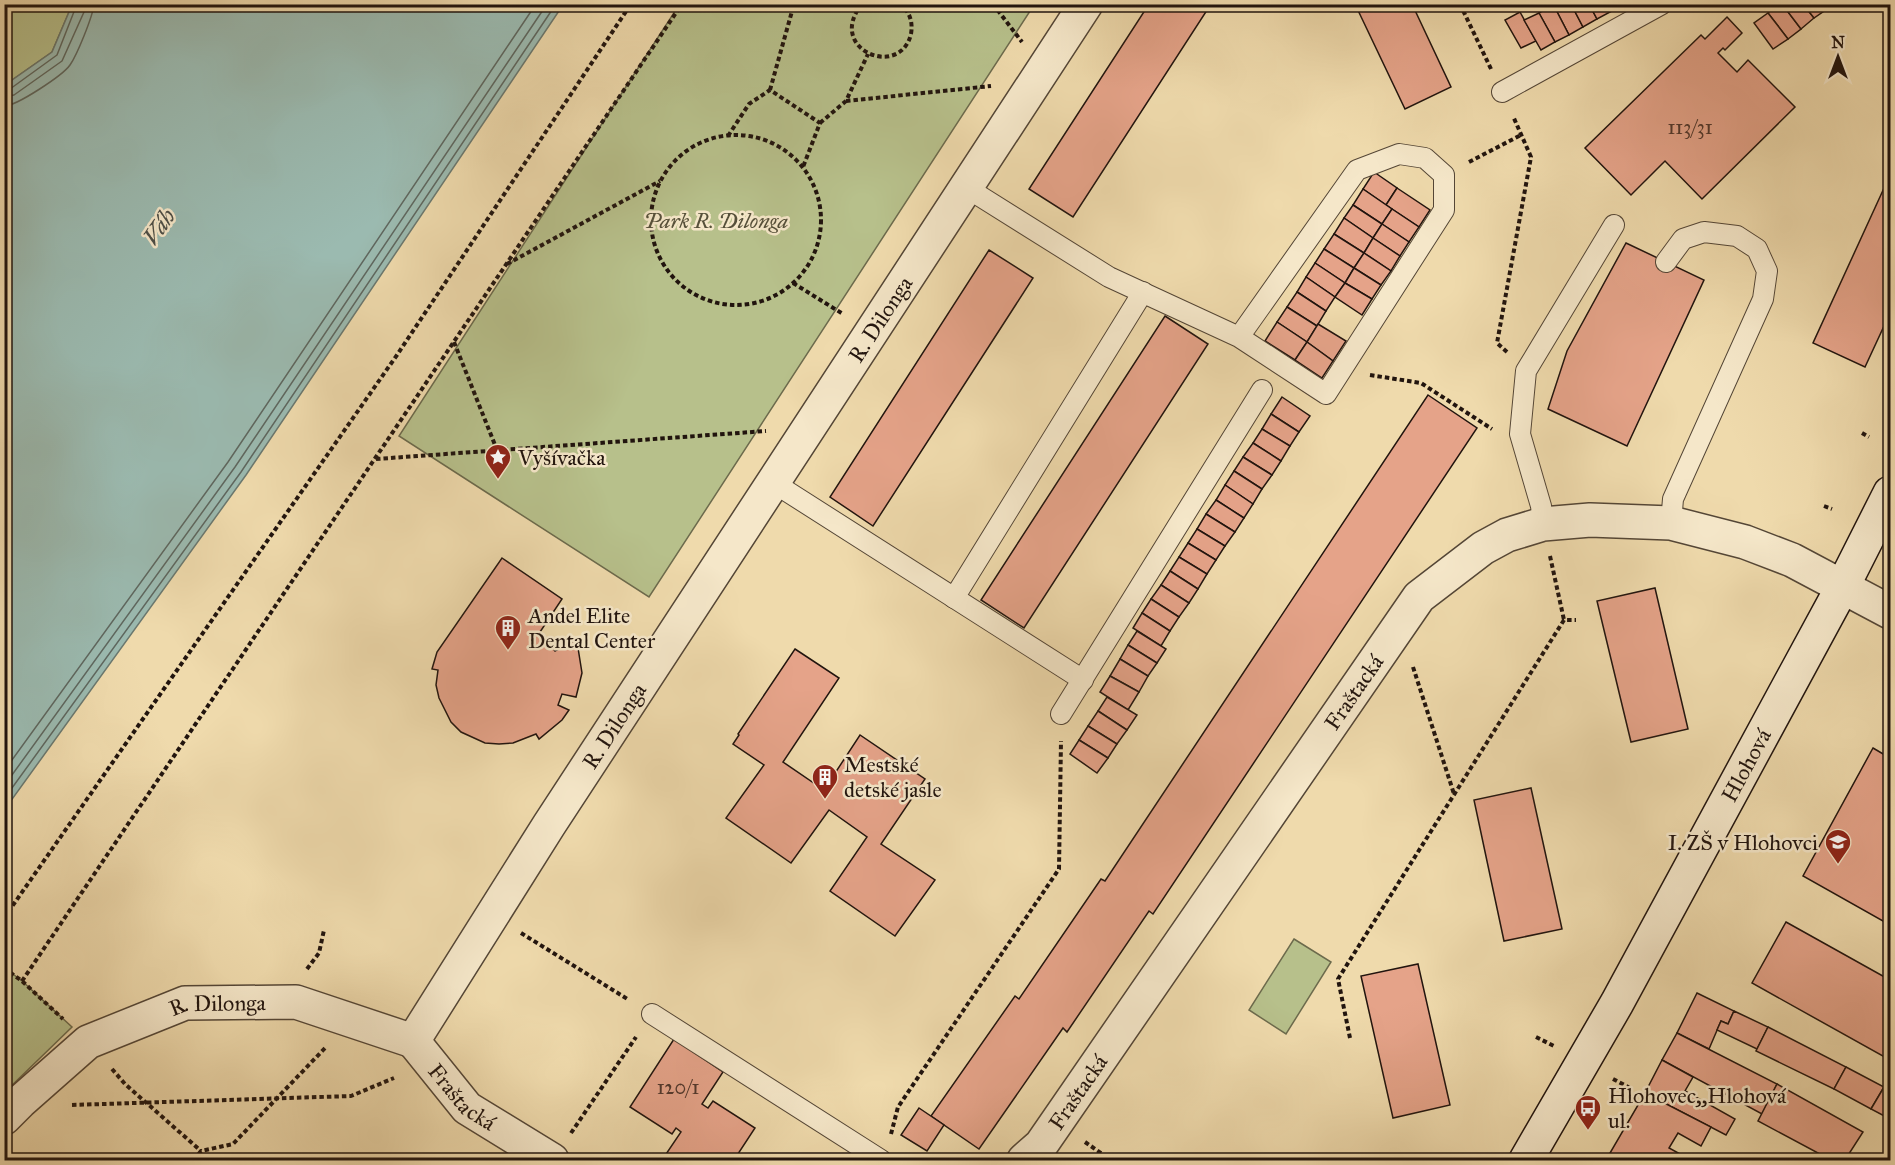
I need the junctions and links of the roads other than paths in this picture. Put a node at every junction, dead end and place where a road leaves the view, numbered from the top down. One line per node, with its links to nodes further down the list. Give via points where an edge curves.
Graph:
1 (1086, 4): 4 (street, R. Dilonga)
2 (1662, 4): 3 (lane)
3 (1502, 92)
4 (967, 188): 7 (lane, via 1109,277); 10 (street, R. Dilonga)
5 (1614, 225): 13 (lane, via 1526,371 1520,434)
6 (1665, 262): 12 (lane, via 1683,239 1704,232 1737,236 1757,249 1767,272 1763,299 1672,499)
7 (1143, 292): 8 (lane); 15 (lane)
8 (1239, 337): 8 (lane, via 1357,170 1399,154 1425,158 1444,175 1444,210 1326,394)
9 (1262, 390): 17 (lane)
10 (774, 483): 15 (lane); 20 (street, R. Dilonga, via 549,825)
11 (1890, 493): 14 (street, Hlohová)
12 (1671, 523): 13 (street, Fraštacká, via 1590,520); 14 (street, Fraštacká, via 1778,554)
13 (1543, 524): 24 (street, Fraštacká, via 1507,535 1483,548 1419,597 1046,1137)
14 (1843, 586): 16 (street, Fraštacká); 25 (street, Hlohová, via 1584,1063)
15 (954, 598): 17 (lane)
16 (1890, 612)
17 (1083, 680): 18 (lane)
18 (1061, 714)
19 (652, 1014): 23 (lane)
20 (413, 1041): 21 (street, R. Dilonga, via 296,1002 185,1003 88,1042); 22 (street, Fraštacká, via 467,1108)
21 (4, 1118)
22 (560, 1148)
23 (881, 1161)
24 (1024, 1161)
25 (1526, 1161)

